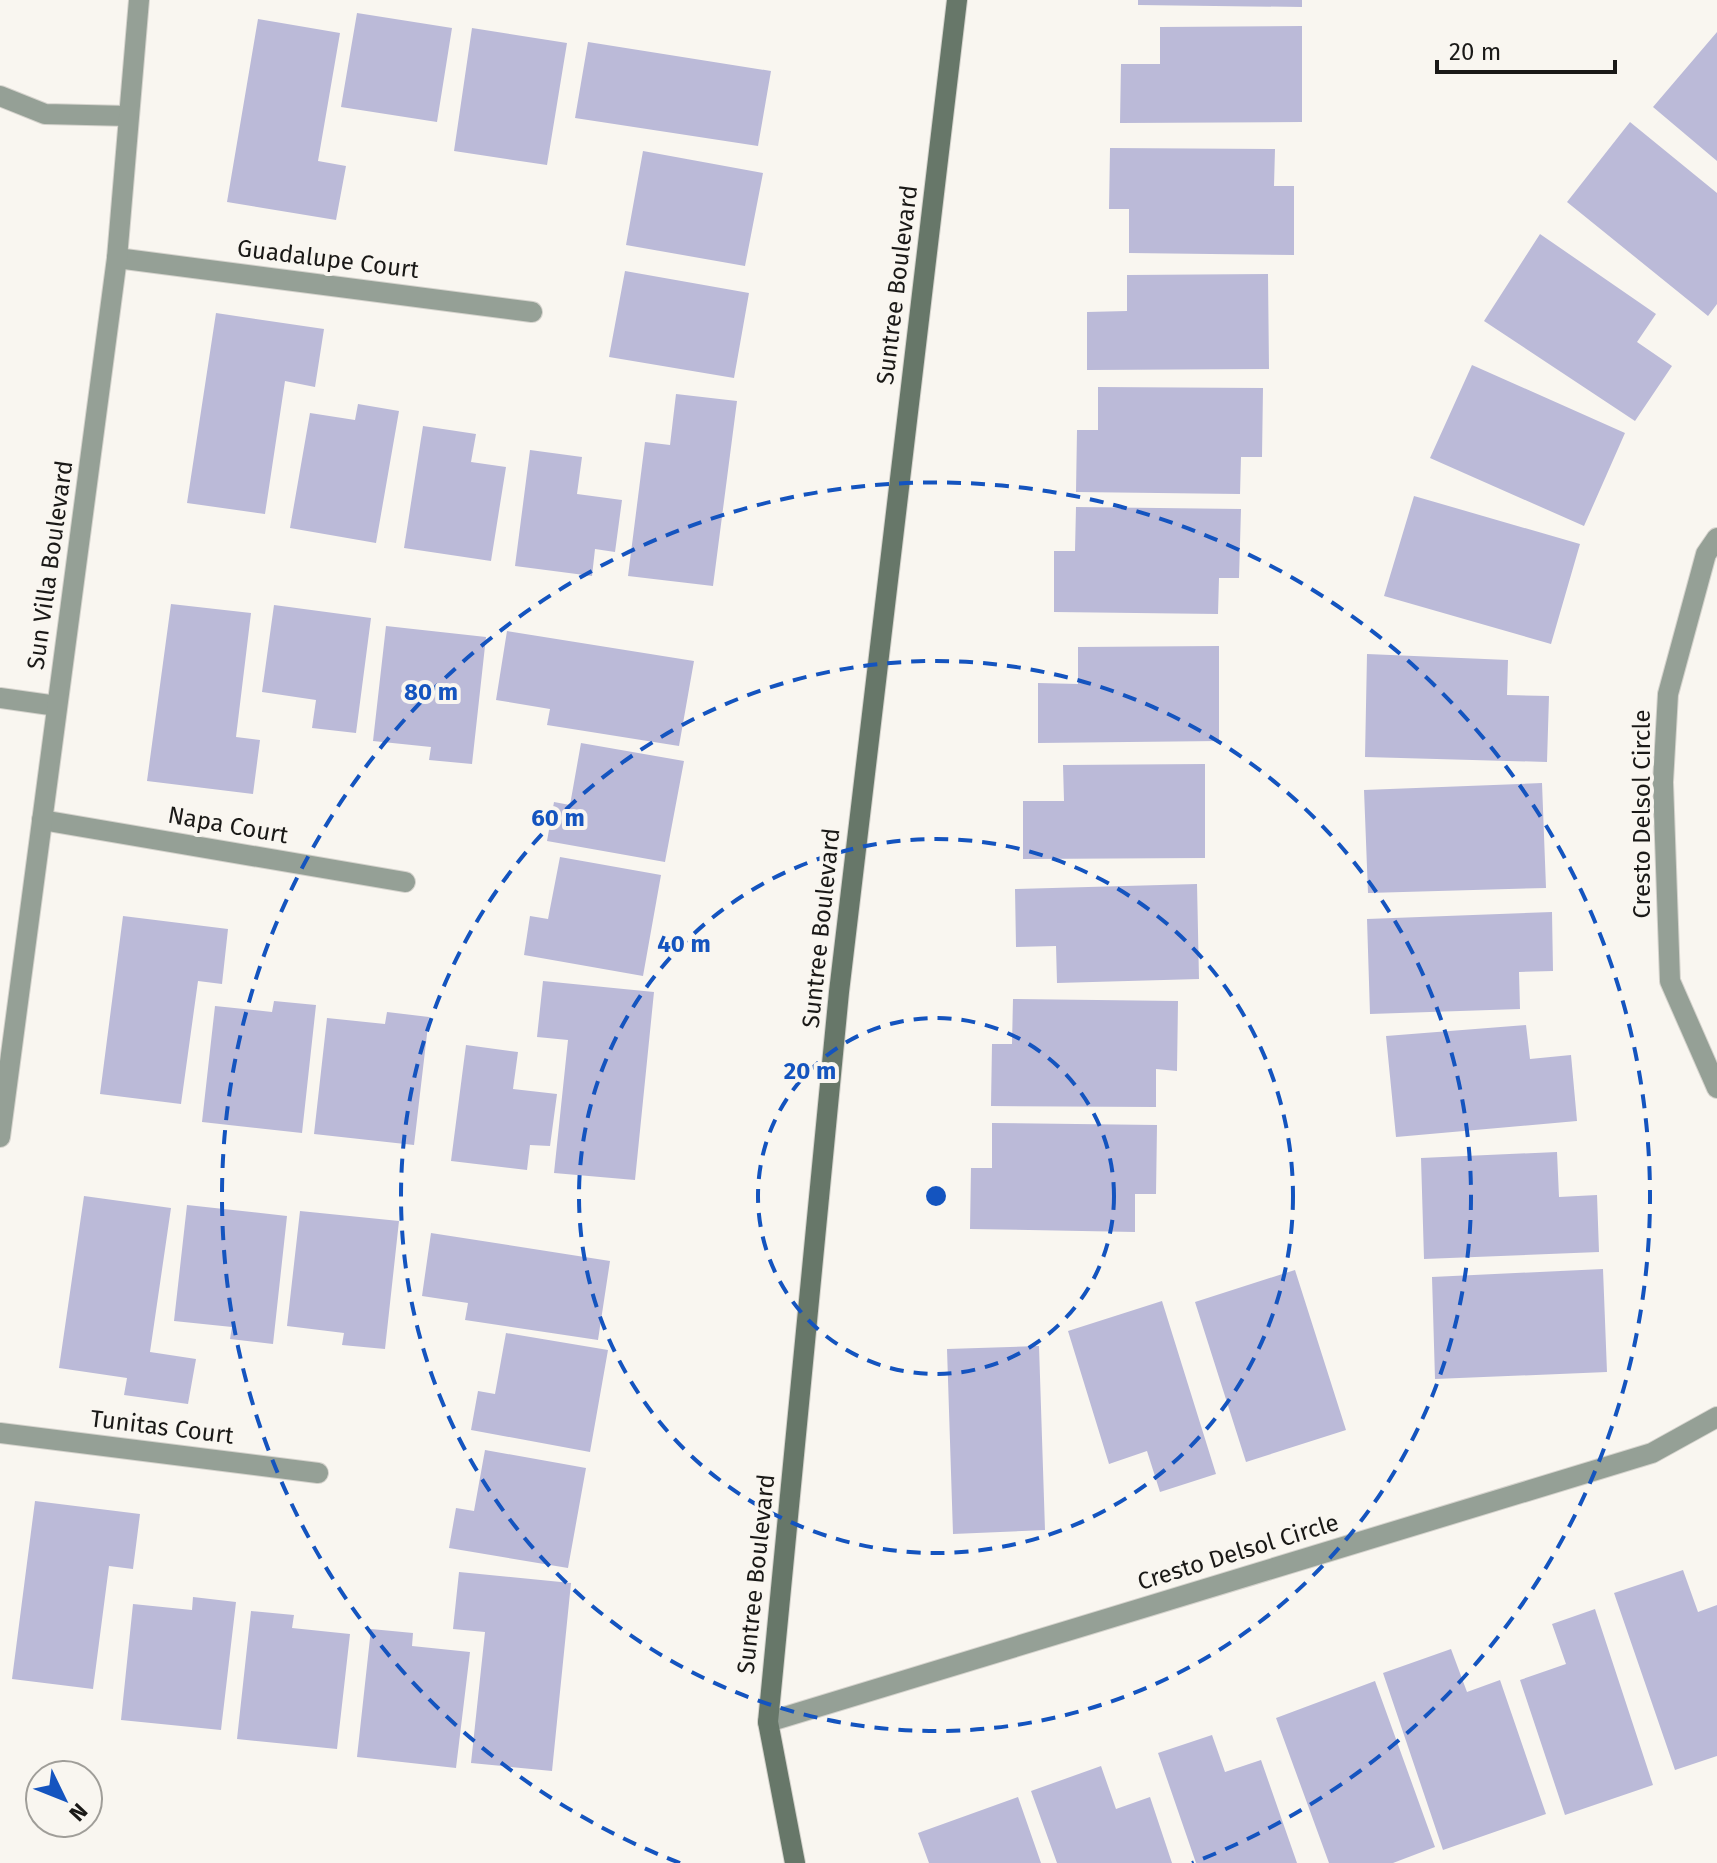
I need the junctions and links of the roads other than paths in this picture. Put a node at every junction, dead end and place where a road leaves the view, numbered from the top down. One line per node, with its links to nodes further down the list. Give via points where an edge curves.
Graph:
1 (139, 0): 4 (street, Sun Villa Boulevard)
2 (957, 0): 17 (street, Suntree Boulevard, via 839,992)
3 (0, 96): 4 (street, via 45,114)
4 (128, 116): 5 (street, Sun Villa Boulevard)
5 (117, 258): 6 (street, Guadalupe Court); 9 (street, Sun Villa Boulevard)
6 (532, 312)
7 (1717, 538): 12 (street, Cresto Delsol Circle, via 1706,554 1668,694 1663,782 1670,981)
8 (0, 698): 9 (street)
9 (57, 706): 10 (street, Sun Villa Boulevard)
10 (42, 820): 11 (street, Napa Court); 13 (street, Sun Villa Boulevard)
11 (405, 882)
12 (1717, 1088)
13 (0, 1137)
14 (1717, 1417): 17 (street, Cresto Delsol Circle, via 1652,1453)
15 (0, 1433): 16 (street, Tunitas Court)
16 (318, 1473)
17 (768, 1722): 18 (street, Suntree Boulevard)
18 (795, 1863)

